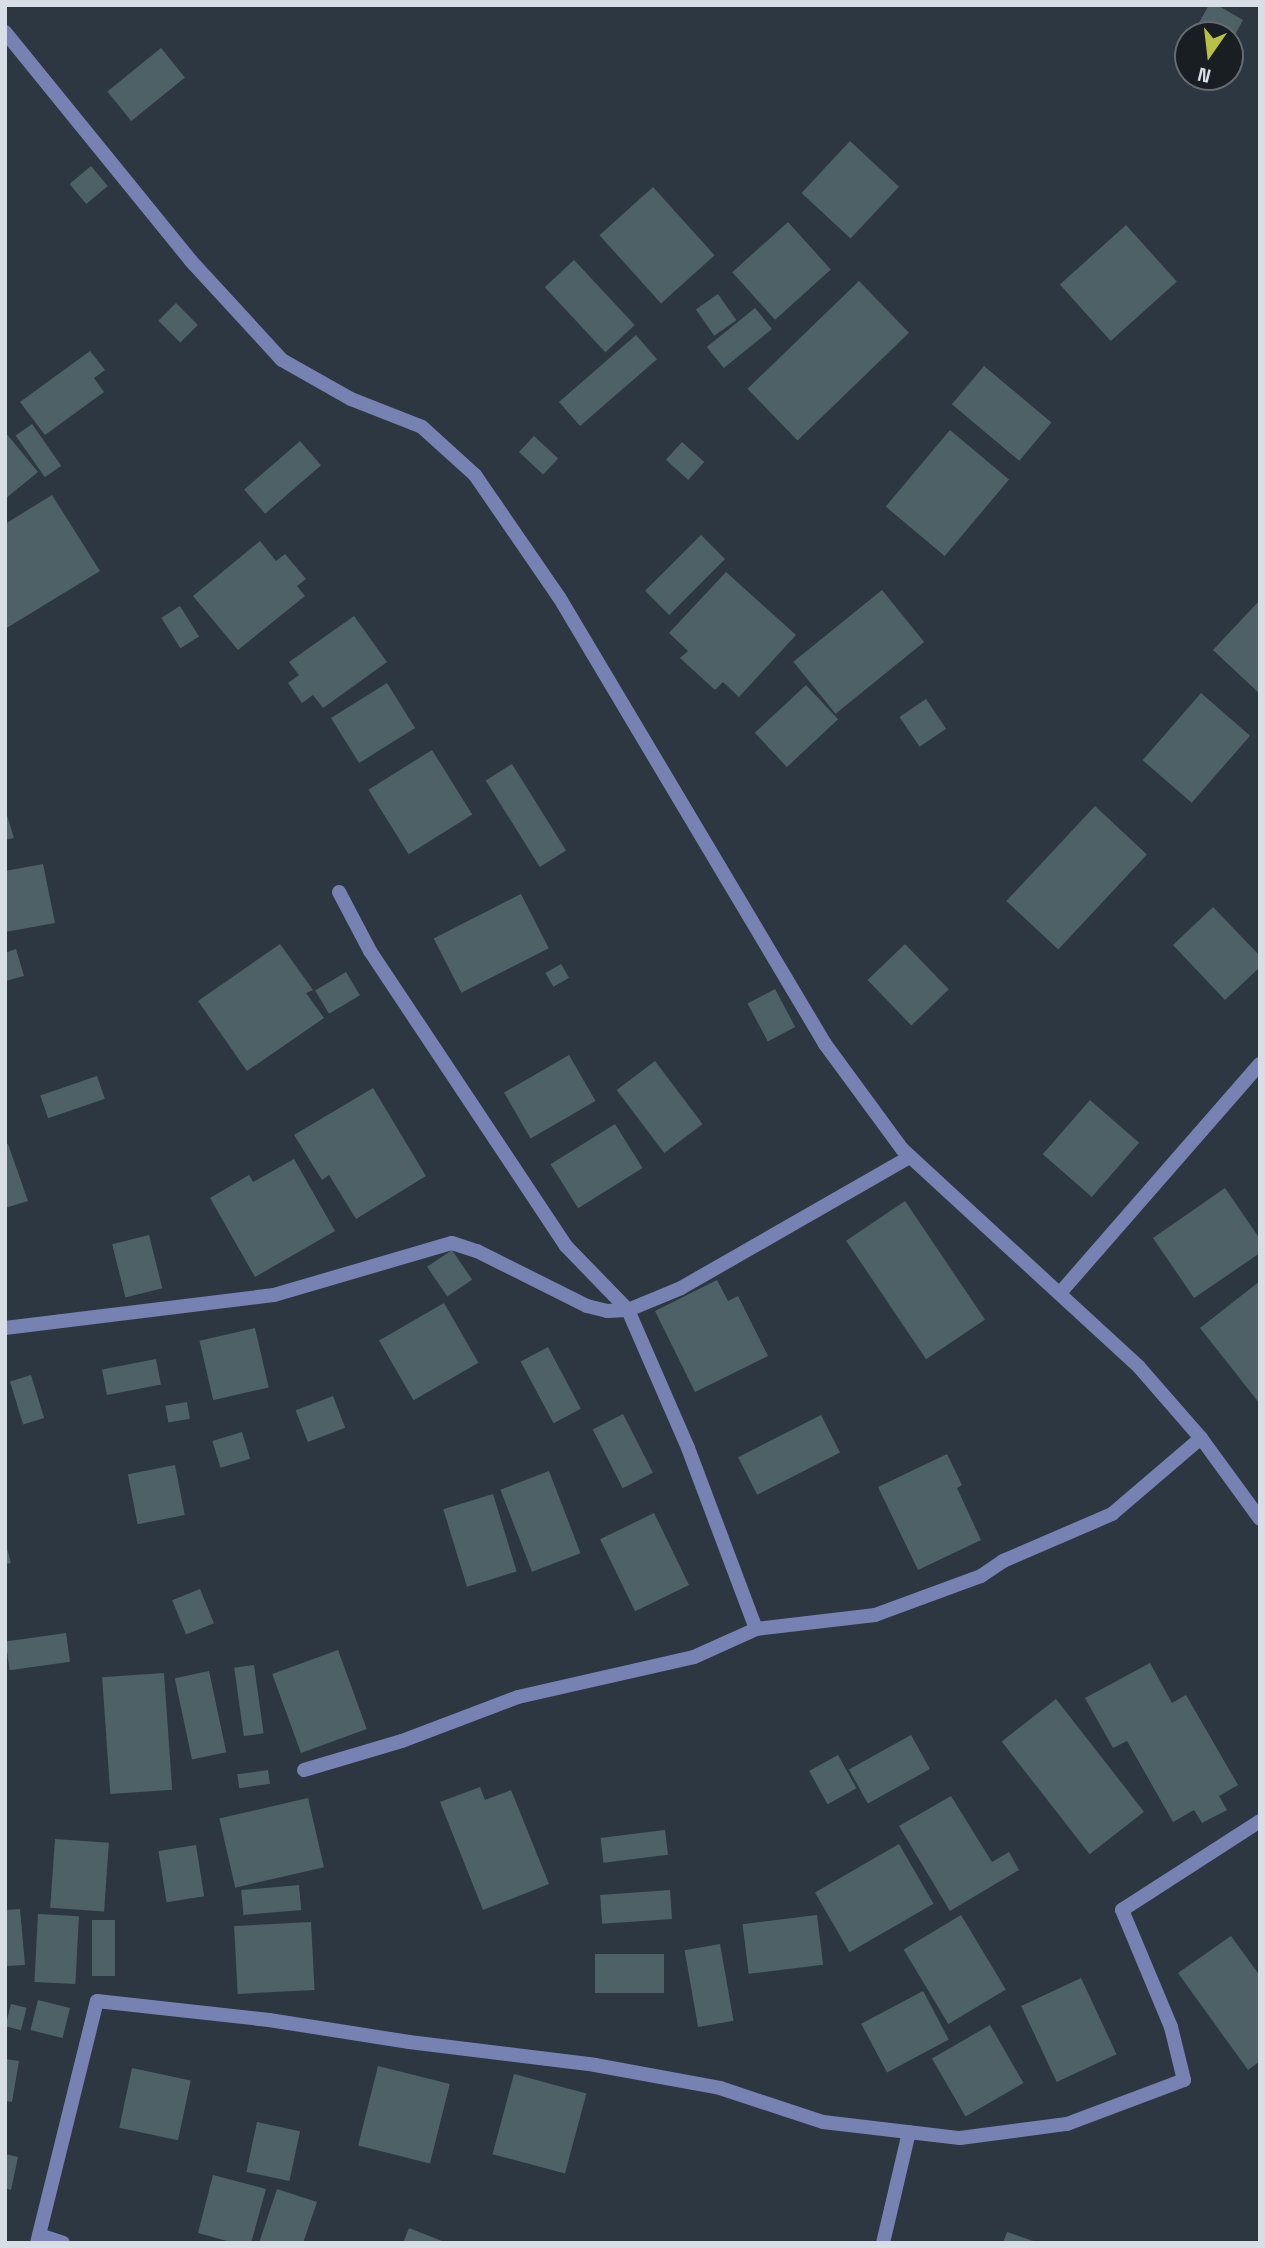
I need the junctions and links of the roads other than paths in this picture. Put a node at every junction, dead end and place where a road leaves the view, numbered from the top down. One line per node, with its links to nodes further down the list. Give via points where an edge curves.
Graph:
1 (5, 32): 4 (street, via 191,261 282,359 351,399 422,428 475,475 566,609 825,1044)
2 (339, 892): 6 (street, via 370,951 566,1246)
3 (1260, 1065): 5 (street)
4 (910, 1157): 5 (street); 6 (street, via 681,1288)
5 (1060, 1293): 8 (street, via 1139,1367)
6 (628, 1310): 7 (street, via 587,1306 452,1243 274,1295); 10 (street, via 688,1448)
7 (5, 1328)
8 (1202, 1438): 9 (street); 10 (street, via 1112,1514 1003,1561 981,1576 875,1615)
9 (1260, 1519)
10 (756, 1629): 11 (street, via 694,1657 518,1697 402,1741)
11 (304, 1770)
12 (1260, 1821): 13 (street, via 1122,1910 1171,2027 1184,2080 1067,2124 960,2138)
13 (909, 2132): 14 (street, via 822,2122 720,2088 595,2066 270,2020 97,2001); 16 (street)
14 (38, 2239): 15 (street)
15 (63, 2243)
16 (883, 2243)

